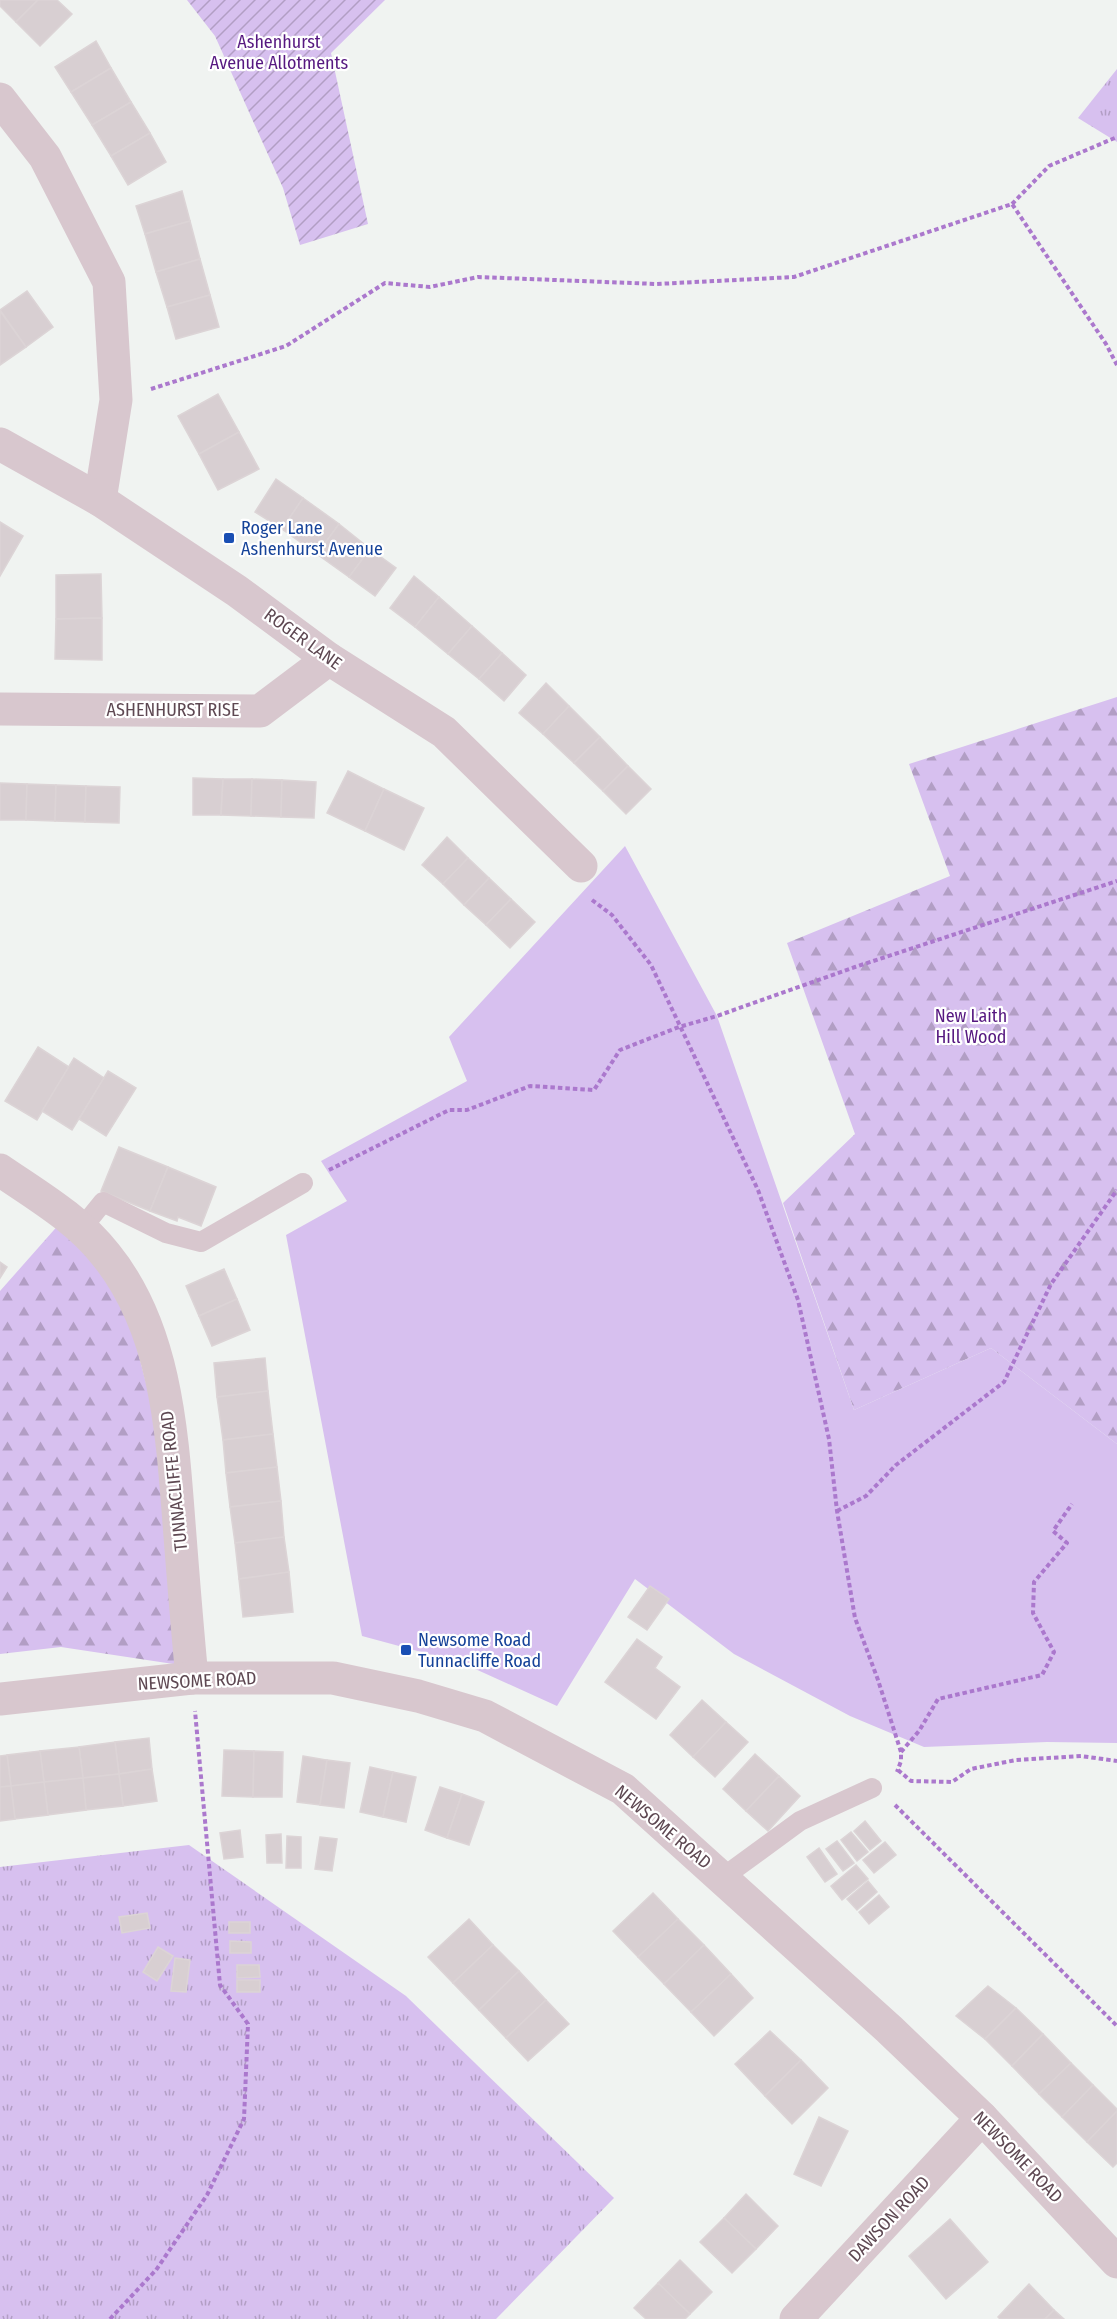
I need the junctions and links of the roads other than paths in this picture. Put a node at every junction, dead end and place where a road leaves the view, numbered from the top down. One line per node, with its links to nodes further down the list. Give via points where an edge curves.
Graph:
1 (0, 99): 3 (street, via 45,158 109,282 116,400)
2 (0, 444): 3 (street, ROGER LANE)
3 (100, 500): 4 (street, ROGER LANE, via 237,591)
4 (329, 659): 5 (street, ASHENHURST RISE, via 260,711); 6 (street, ROGER LANE, via 444,732)
5 (0, 710)
6 (581, 866)
7 (0, 1170): 9 (street, TUNNACLIFFE ROAD)
8 (303, 1183): 9 (lane, via 201,1242 166,1233 103,1202)
9 (82, 1228): 10 (street, TUNNACLIFFE ROAD, via 134,1295 154,1348 172,1436)
10 (192, 1678): 11 (street, NEWSOME ROAD); 13 (street, NEWSOME ROAD, via 333,1678 418,1696 485,1716 623,1789)
11 (0, 1699)
12 (872, 1788): 13 (lane, via 800,1821)
13 (722, 1878): 14 (street, NEWSOME ROAD)
14 (982, 2118): 15 (street, NEWSOME ROAD); 16 (street, DAWSON ROAD)
15 (1117, 2262)
16 (796, 2319)

